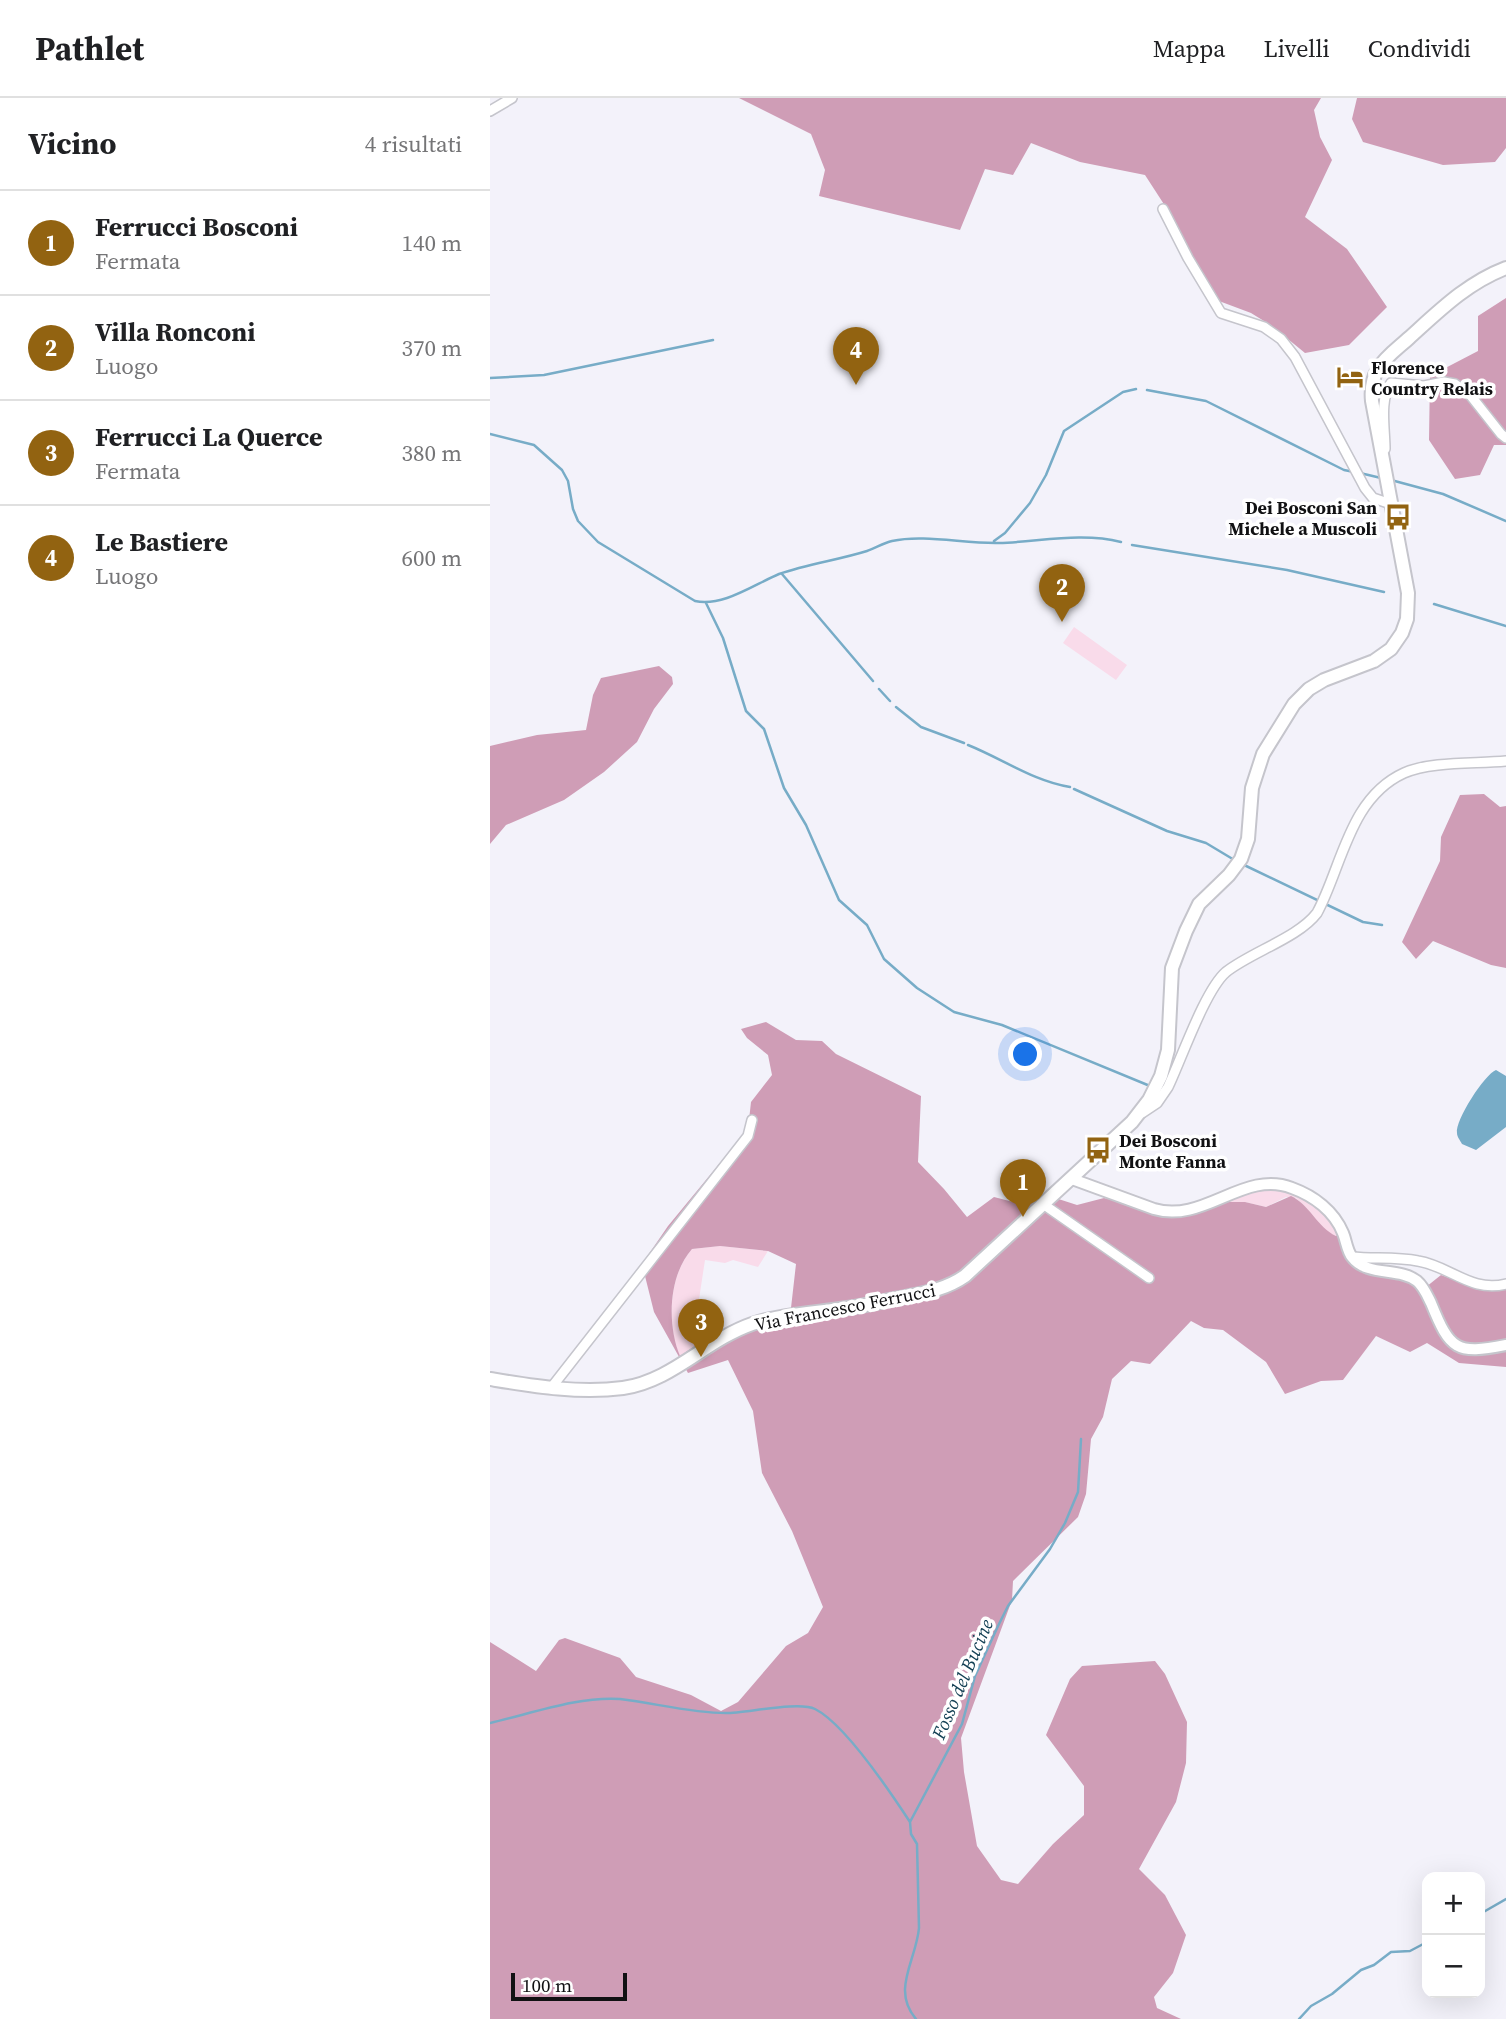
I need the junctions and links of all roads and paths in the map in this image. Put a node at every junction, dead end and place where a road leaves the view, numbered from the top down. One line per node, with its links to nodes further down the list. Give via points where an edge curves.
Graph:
1 (512, 98): 2 (street)
2 (490, 111)
3 (1163, 209): 7 (street, via 1221,313 1264,327 1281,339 1355,472 1373,498)
4 (1506, 268): 6 (main road, via 1454,296 1380,366 1372,395)
5 (1506, 438): 6 (street, via 1471,396 1454,384 1391,383 1385,400)
6 (1385, 474): 7 (main road)
7 (1391, 503): 9 (main road, Via Francesco Ferrucci, via 1410,603 1402,633 1384,655 1315,685 1294,704 1258,764 1248,839 1239,863 1193,915 1171,972 1166,1059)
8 (1506, 761): 9 (street, via 1420,769 1383,786 1357,818 1313,918 1217,982 1168,1087 1157,1103)
9 (1140, 1114): 11 (main road, Via Francesco Ferrucci)
10 (752, 1120): 18 (street, via 748,1136)
11 (1072, 1178): 12 (main road, Via Francesco Ferrucci); 13 (street, via 1168,1212 1207,1205 1261,1183 1289,1186 1331,1213)
12 (1043, 1205): 14 (street); 18 (main road, Via Francesco Ferrucci, via 965,1276 941,1289 760,1322 634,1386)
13 (1352, 1258): 15 (street, via 1419,1261 1475,1284); 16 (street, via 1417,1282 1441,1327 1460,1348 1479,1351)
14 (1149, 1278)
15 (1506, 1284)
16 (1506, 1345)
17 (490, 1379): 18 (main road, Via Francesco Ferrucci)
18 (551, 1388)

